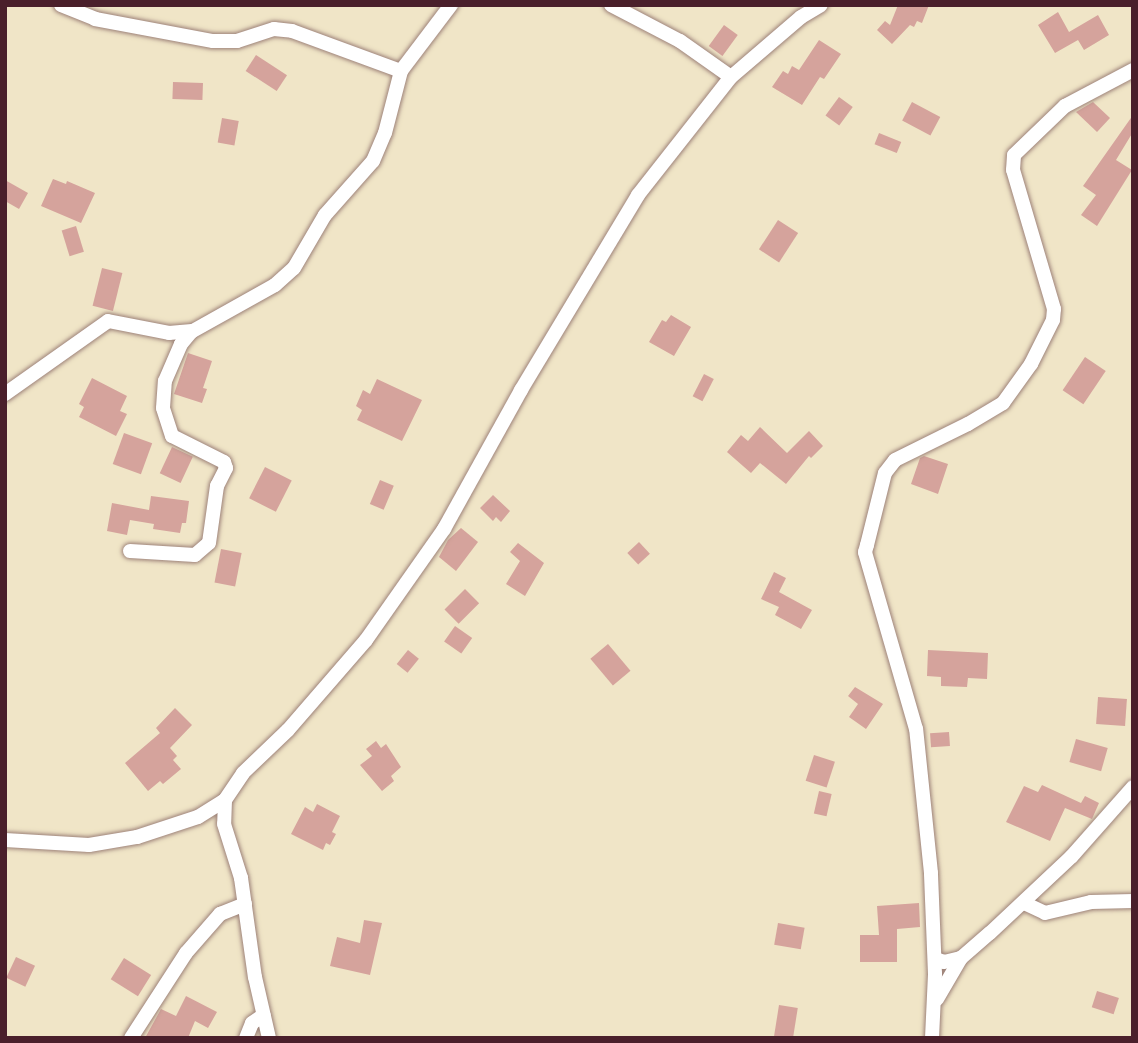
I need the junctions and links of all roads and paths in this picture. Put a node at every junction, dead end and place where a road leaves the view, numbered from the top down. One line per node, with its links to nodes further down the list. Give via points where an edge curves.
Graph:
1 (61, 5): 6 (street, via 95,19 213,41 237,41 274,29 292,31)
2 (451, 5): 6 (street)
3 (611, 5): 7 (street, via 680,41)
4 (821, 5): 7 (street, via 801,16)
5 (1133, 70): 18 (street, via 1065,106 1014,155 1013,170 1054,309 1052,320 1031,364 1003,403 895,460 885,473 865,552 916,729)
6 (401, 71): 8 (street, via 373,161 325,215 294,268 275,285)
7 (732, 77): 12 (street, via 638,195 444,529 366,640 288,730 243,773)
8 (192, 331): 9 (street, via 169,333 108,321); 10 (street, via 164,381 163,408 172,436 223,462 226,468 217,486 209,543 195,555)
9 (5, 394)
10 (130, 551)
11 (1133, 787): 15 (street)
12 (225, 800): 13 (street, via 198,817 137,837 89,845); 16 (street, via 224,824)
13 (5, 840)
14 (1133, 901): 15 (street, via 1091,902 1045,913)
15 (1024, 903): 17 (street)
16 (245, 904): 20 (street); 21 (street, via 220,914 186,953)
17 (961, 958): 18 (street); 19 (street, via 942,986)
18 (935, 959): 19 (street)
19 (934, 1010): 24 (street)
20 (264, 1015): 22 (street, via 252,1023); 23 (street)
21 (131, 1038)
22 (246, 1038)
23 (269, 1038)
24 (932, 1038)

